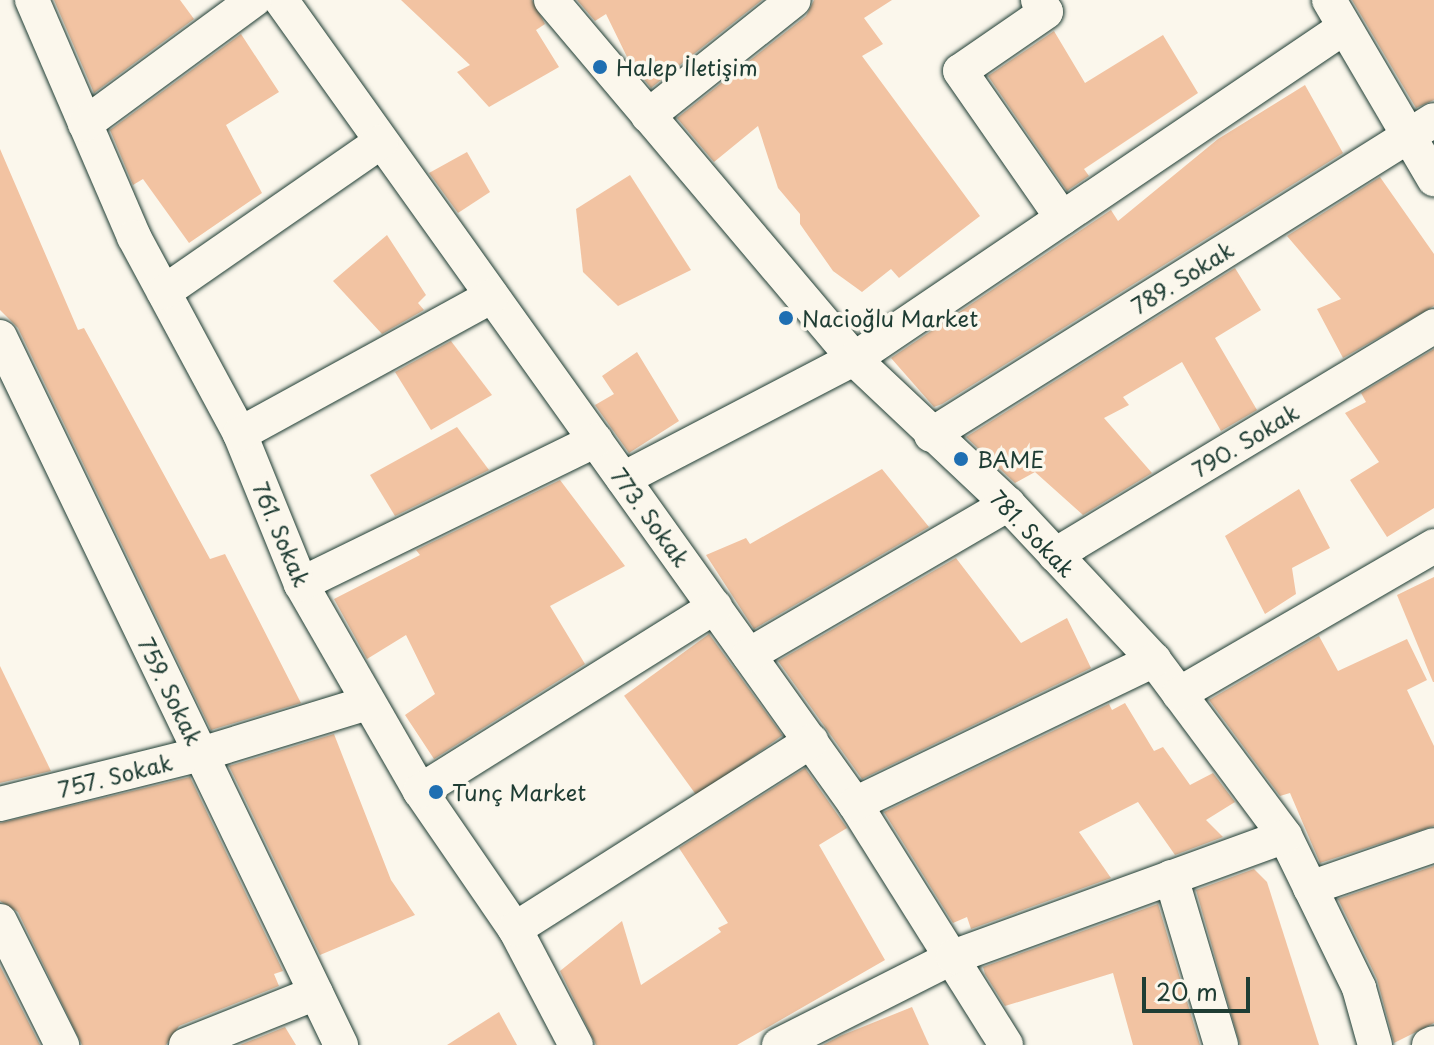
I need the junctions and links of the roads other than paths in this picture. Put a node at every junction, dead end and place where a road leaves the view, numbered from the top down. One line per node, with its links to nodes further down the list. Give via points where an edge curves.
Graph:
1 (32, 0): 9 (street, 761. Sokak)
2 (254, 0): 9 (street)
3 (281, 0): 11 (street, 773. Sokak)
4 (551, 0): 8 (street, 781. Sokak)
5 (794, 0): 8 (street)
6 (1038, 0): 13 (street, via 1046,12 960,71)
7 (1335, 14): 10 (street); 13 (street)
8 (648, 116): 18 (street, 781. Sokak)
9 (85, 124): 14 (street, 761. Sokak)
10 (1421, 128): 12 (street); 20 (street, 789. Sokak)
11 (381, 142): 14 (street); 15 (street, 773. Sokak)
12 (1434, 179)
13 (1062, 218): 18 (street)
14 (164, 292): 19 (street, 761. Sokak)
15 (492, 296): 19 (street); 21 (street, 773. Sokak)
16 (1434, 326): 25 (street, 790. Sokak)
17 (0, 337): 33 (street, 759. Sokak)
18 (854, 359): 20 (street, 781. Sokak); 22 (street)
19 (240, 434): 26 (street, 761. Sokak)
20 (931, 435): 23 (street, 781. Sokak)
21 (596, 440): 22 (street, 773. Sokak); 26 (street)
22 (623, 479): 27 (street, 773. Sokak)
23 (1008, 504): 25 (street, 781. Sokak); 28 (street)
24 (1434, 546): 30 (street)
25 (1055, 555): 29 (street, 781. Sokak)
26 (301, 584): 31 (street, 761. Sokak)
27 (715, 607): 28 (street, 773. Sokak); 34 (street)
28 (749, 655): 32 (street, 773. Sokak)
29 (1154, 660): 30 (street, 781. Sokak); 36 (street)
30 (1179, 694): 37 (street, 781. Sokak)
31 (368, 703): 33 (street, 757. Sokak); 34 (street, 761. Sokak)
32 (811, 741): 36 (street, 773. Sokak); 42 (street)
33 (201, 754): 35 (street, 757. Sokak); 44 (street, 759. Sokak)
34 (420, 791): 42 (street, 761. Sokak)
35 (0, 804)
36 (855, 804): 43 (street, 773. Sokak)
37 (1285, 836): 39 (street); 40 (street, 781. Sokak)
38 (1434, 845): 40 (street)
39 (1171, 877): 43 (street); 51 (street)
40 (1310, 888): 52 (street, 781. Sokak, via 1359,988)
41 (0, 921): 45 (street)
42 (515, 929): 48 (street, 761. Sokak)
43 (953, 957): 49 (street); 50 (street, 773. Sokak)
44 (316, 993): 46 (street); 47 (street, 759. Sokak)
45 (62, 1045)
46 (186, 1045)
47 (341, 1045)
48 (576, 1045)
49 (779, 1045)
50 (1006, 1045)
51 (1221, 1045)
52 (1375, 1045)

